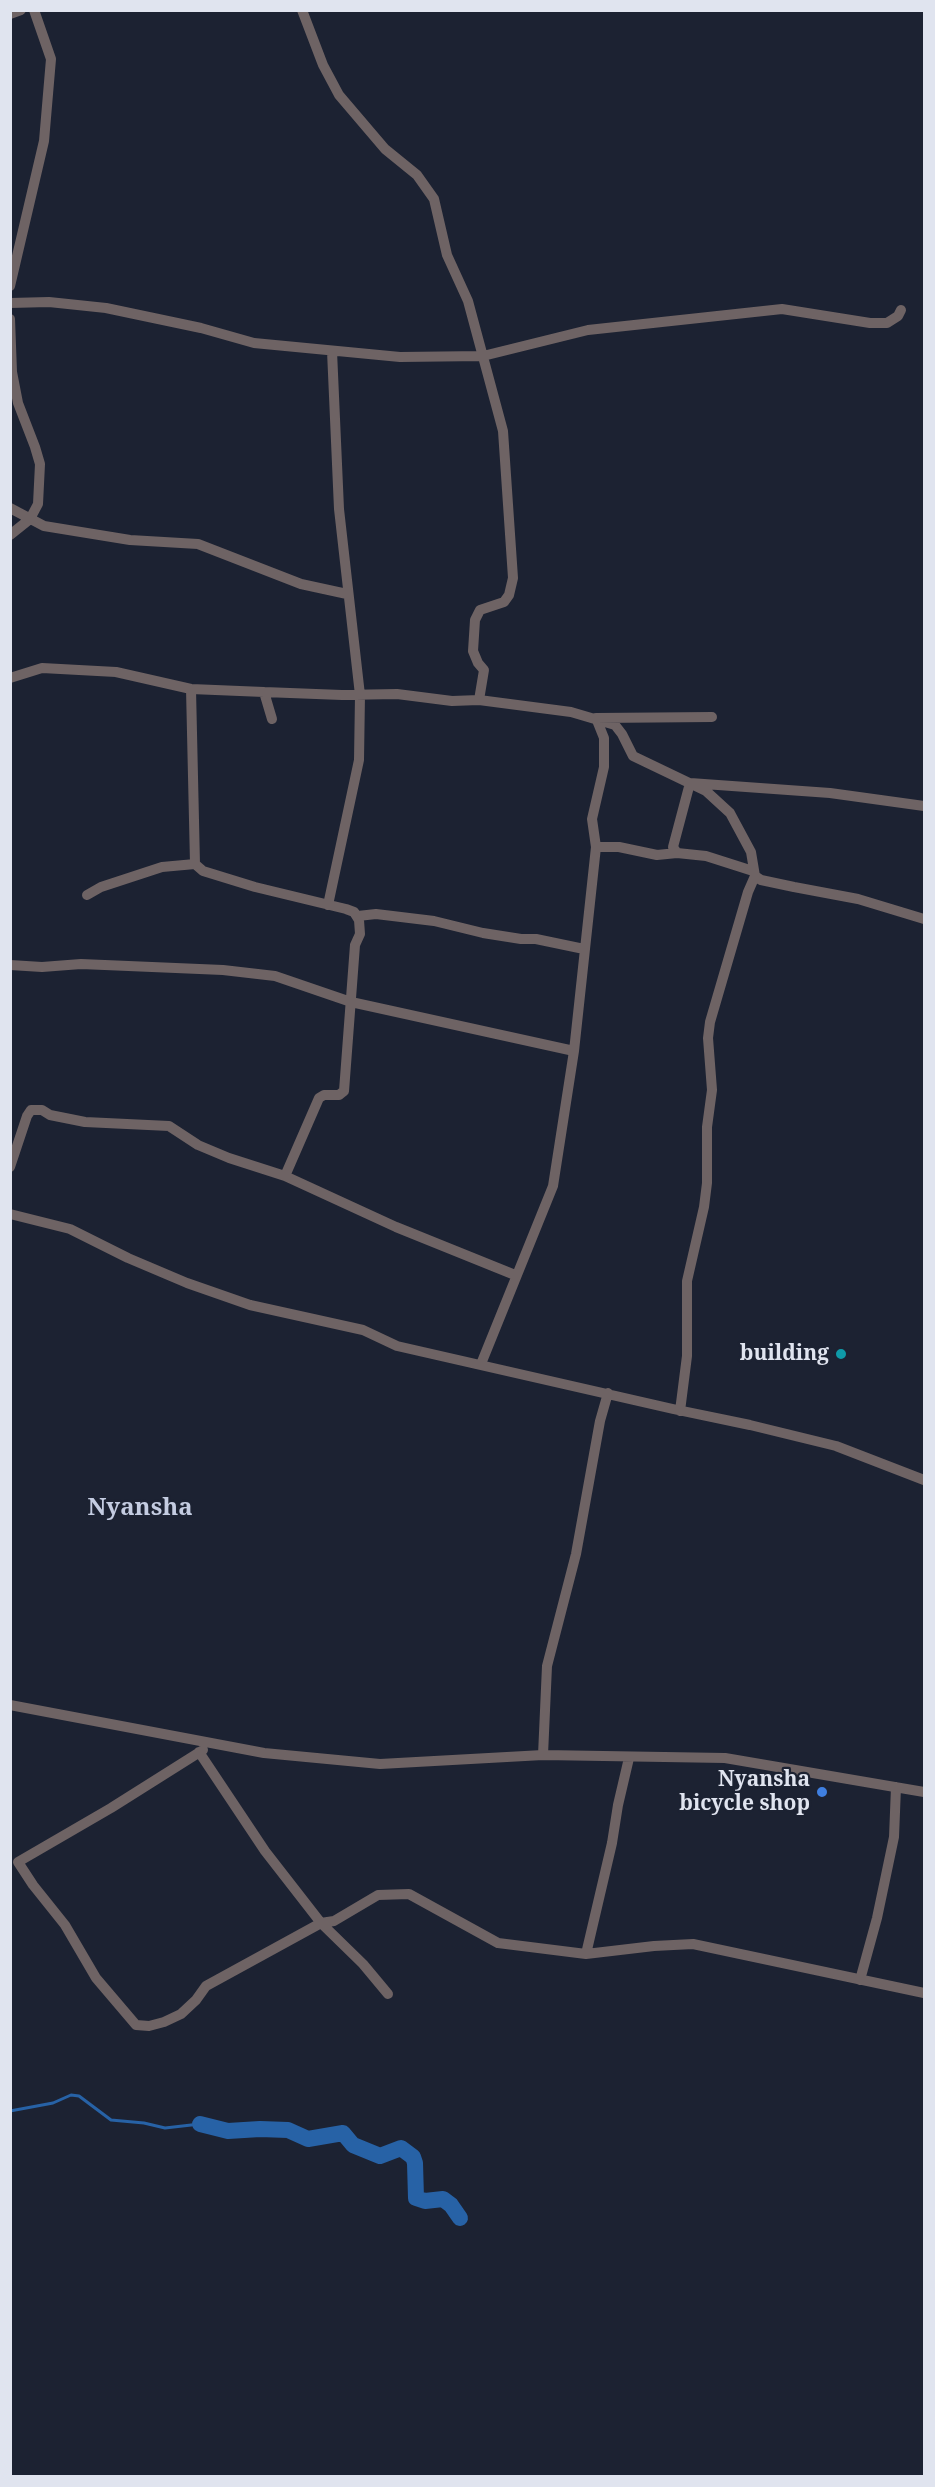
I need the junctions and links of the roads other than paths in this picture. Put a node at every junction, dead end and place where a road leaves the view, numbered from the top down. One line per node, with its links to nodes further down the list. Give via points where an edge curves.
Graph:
1 (21, 10): 4 (street)
2 (34, 10): 5 (street, via 51,59 44,141)
3 (302, 10): 10 (street, via 339,95 385,148 417,175 434,199 447,255 468,301)
4 (10, 14)
5 (10, 286)
6 (10, 303): 9 (street, via 49,302 106,308 254,343)
7 (901, 310): 10 (street, via 886,323 782,309 588,330)
8 (10, 319): 12 (street, via 12,372 18,403 40,464 38,504)
9 (332, 351): 10 (street, via 400,357); 14 (street)
10 (483, 356): 19 (street, via 503,431 513,578 504,602 480,610 475,620 473,651 484,670)
11 (10, 508): 12 (street)
12 (30, 519): 13 (street); 14 (street, via 44,526 130,540 198,544 301,584)
13 (10, 535)
14 (347, 594): 18 (street)
15 (10, 678): 16 (street, via 42,668 116,672)
16 (191, 689): 17 (street); 27 (street)
17 (264, 692): 18 (street); 22 (street)
18 (360, 694): 19 (street); 30 (street, via 359,760)
19 (479, 700): 21 (street)
20 (712, 717): 21 (street)
21 (596, 718): 23 (street, via 615,725 640,761); 25 (street, via 604,738 604,767 592,819)
22 (272, 719)
23 (690, 783): 24 (street, via 830,793); 26 (street, via 673,847); 28 (street, via 706,791 730,813 751,852)
24 (924, 806)
25 (596, 847): 26 (street, via 657,855); 33 (street)
26 (677, 853): 28 (street, via 706,856)
27 (195, 864): 29 (street, via 162,867); 30 (street, via 203,871 247,885)
28 (754, 874): 32 (street, via 761,880 858,899); 43 (street, via 710,1022 712,1090 707,1127 707,1183 687,1281 687,1356)
29 (87, 895)
30 (328, 905): 31 (street)
31 (358, 916): 33 (street, via 376,914 434,921); 35 (street, via 360,934 355,945)
32 (924, 919)
33 (584, 949): 36 (street)
34 (10, 965): 35 (street, via 223,970 274,976)
35 (351, 1002): 36 (street); 38 (street, via 344,1091 319,1098)
36 (574, 1051): 40 (street, via 553,1186)
37 (10, 1167): 38 (street, via 27,1116 36,1109 85,1122 169,1126 198,1145)
38 (285, 1176): 40 (street)
39 (10, 1214): 41 (street, via 70,1229 187,1283 250,1305 363,1330 397,1346)
40 (515, 1275): 41 (street)
41 (481, 1364): 42 (street)
42 (608, 1394): 43 (street); 48 (street, via 576,1554 547,1666)
43 (680, 1411): 44 (street, via 836,1446)
44 (924, 1480)
45 (10, 1705): 46 (street)
46 (213, 1743): 47 (street); 48 (street, via 264,1753 380,1764)
47 (199, 1752): 52 (street); 53 (street, via 265,1851)
48 (543, 1755): 49 (street)
49 (629, 1758): 50 (street, via 725,1758); 54 (street)
50 (896, 1787): 51 (street); 55 (street, via 894,1837)
51 (924, 1792)
52 (14, 1864): 53 (street, via 65,1925 96,1978 135,2025 149,2026 181,2014 206,1986)
53 (321, 1923): 54 (street, via 333,1921 378,1895 409,1894 498,1943); 57 (street)
54 (586, 1954): 55 (street, via 693,1944)
55 (860, 1980): 56 (street)
56 (924, 1993)
57 (388, 1994)

